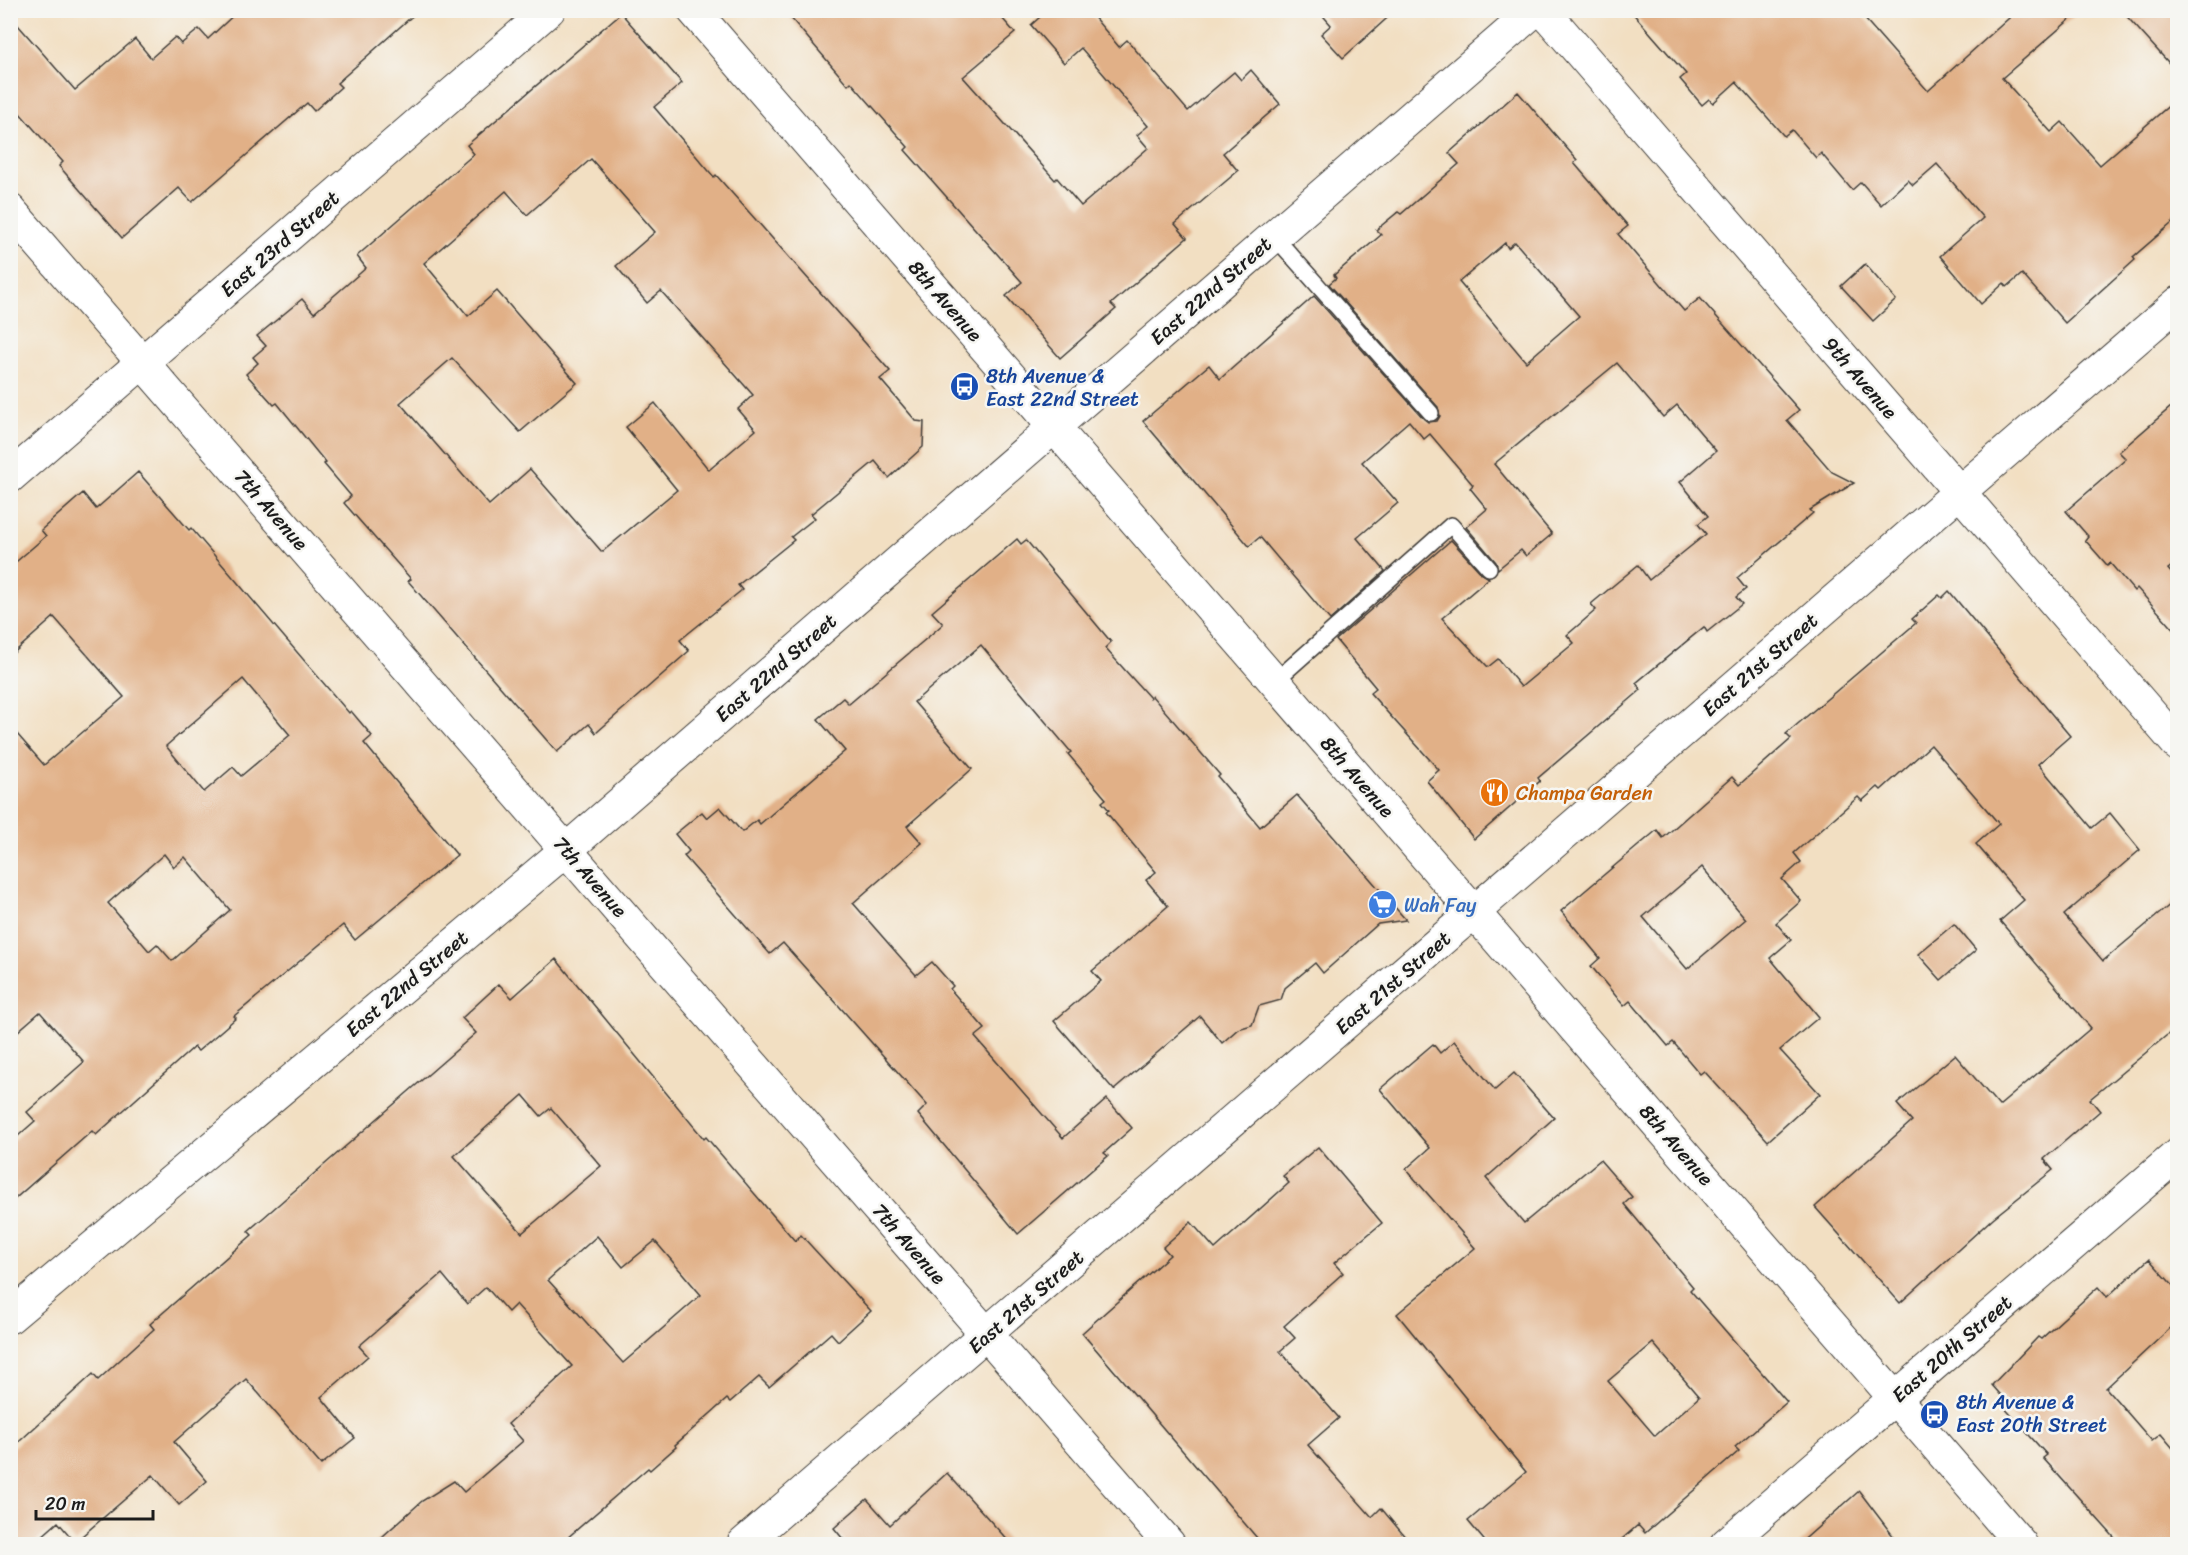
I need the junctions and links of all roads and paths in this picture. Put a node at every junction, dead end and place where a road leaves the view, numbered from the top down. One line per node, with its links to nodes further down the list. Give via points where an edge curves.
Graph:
1 (549, 10): 8 (street, East 23rd Street)
2 (693, 10): 10 (street, 8th Avenue)
3 (1535, 10): 6 (street, East 22nd Street)
4 (1543, 10): 12 (street, 9th Avenue)
5 (10, 210): 8 (street, 7th Avenue)
6 (1274, 236): 9 (lane); 10 (street, East 22nd Street)
7 (2178, 303): 12 (street, East 21st Street)
8 (143, 362): 11 (street, East 23rd Street); 16 (street, 7th Avenue)
9 (1431, 413)
10 (1054, 427): 14 (street, 8th Avenue); 16 (street, East 22nd Street)
11 (10, 477)
12 (1959, 493): 15 (street, 9th Avenue); 17 (street, East 21st Street)
13 (1489, 568): 14 (lane, via 1451,525)
14 (1274, 682): 17 (street, 8th Avenue)
15 (2178, 745)
16 (566, 850): 19 (street, East 22nd Street); 20 (street, 7th Avenue)
17 (1475, 913): 20 (street, East 21st Street); 21 (street, 8th Avenue)
18 (2178, 1154): 21 (street, East 20th Street)
19 (10, 1317)
20 (988, 1335): 22 (street, East 21st Street); 23 (street, 7th Avenue)
21 (1895, 1398): 24 (street, East 20th Street); 25 (street, 8th Avenue)
22 (743, 1545)
23 (1169, 1545)
24 (1726, 1545)
25 (2021, 1545)

